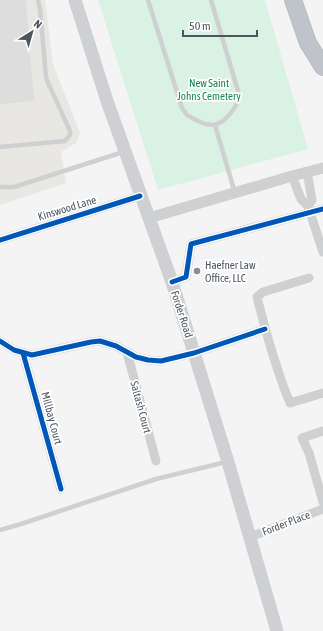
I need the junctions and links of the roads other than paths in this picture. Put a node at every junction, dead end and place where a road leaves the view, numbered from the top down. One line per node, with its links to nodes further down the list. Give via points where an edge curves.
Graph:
1 (38, 0): 8 (lane, via 46,77 70,136 65,141)
2 (74, 0): 9 (main road, Forder Road)
3 (148, 0): 7 (lane, via 182,108 187,115 196,120)
4 (212, 0): 7 (lane, via 238,91 236,104 230,114)
5 (294, 0): 6 (highway, via 308,43)
6 (323, 67)
7 (215, 125): 14 (lane)
8 (0, 147)
9 (124, 151): 13 (lane, via 14,187); 15 (main road, Forder Road)
10 (323, 168): 11 (street)
11 (307, 172): 12 (street); 16 (street, via 312,200)
12 (292, 176): 14 (street); 16 (street, via 301,199)
13 (0, 187)
14 (235, 193): 18 (street)
15 (140, 196): 18 (main road, Forder Road); 19 (street, Kinswood Lane)
16 (309, 209): 17 (street); 20 (street); 22 (street, via 191,244 186,277)
17 (323, 209)
18 (149, 218): 22 (main road, Forder Road)
19 (0, 240)
20 (323, 252)
21 (309, 278): 23 (street, via 263,292 257,297)
22 (172, 282): 27 (main road, Forder Road)
23 (265, 329): 27 (street); 28 (street, via 282,386 290,403)
24 (0, 341): 26 (street)
25 (127, 352): 26 (street, via 100,341 32,355); 27 (street, via 136,357 161,361); 30 (street, Saltash Court)
26 (23, 353): 32 (street, Millbay Court)
27 (194, 353): 31 (main road, Forder Road)
28 (323, 394)
29 (323, 431): 33 (street, via 302,438)
30 (156, 461)
31 (228, 462): 35 (lane, via 156,479); 36 (main road, Forder Road)
32 (61, 490)
33 (323, 502)
34 (323, 509): 36 (street, Forder Place)
35 (0, 530)
36 (250, 537): 37 (main road, Forder Road)
37 (277, 631)

